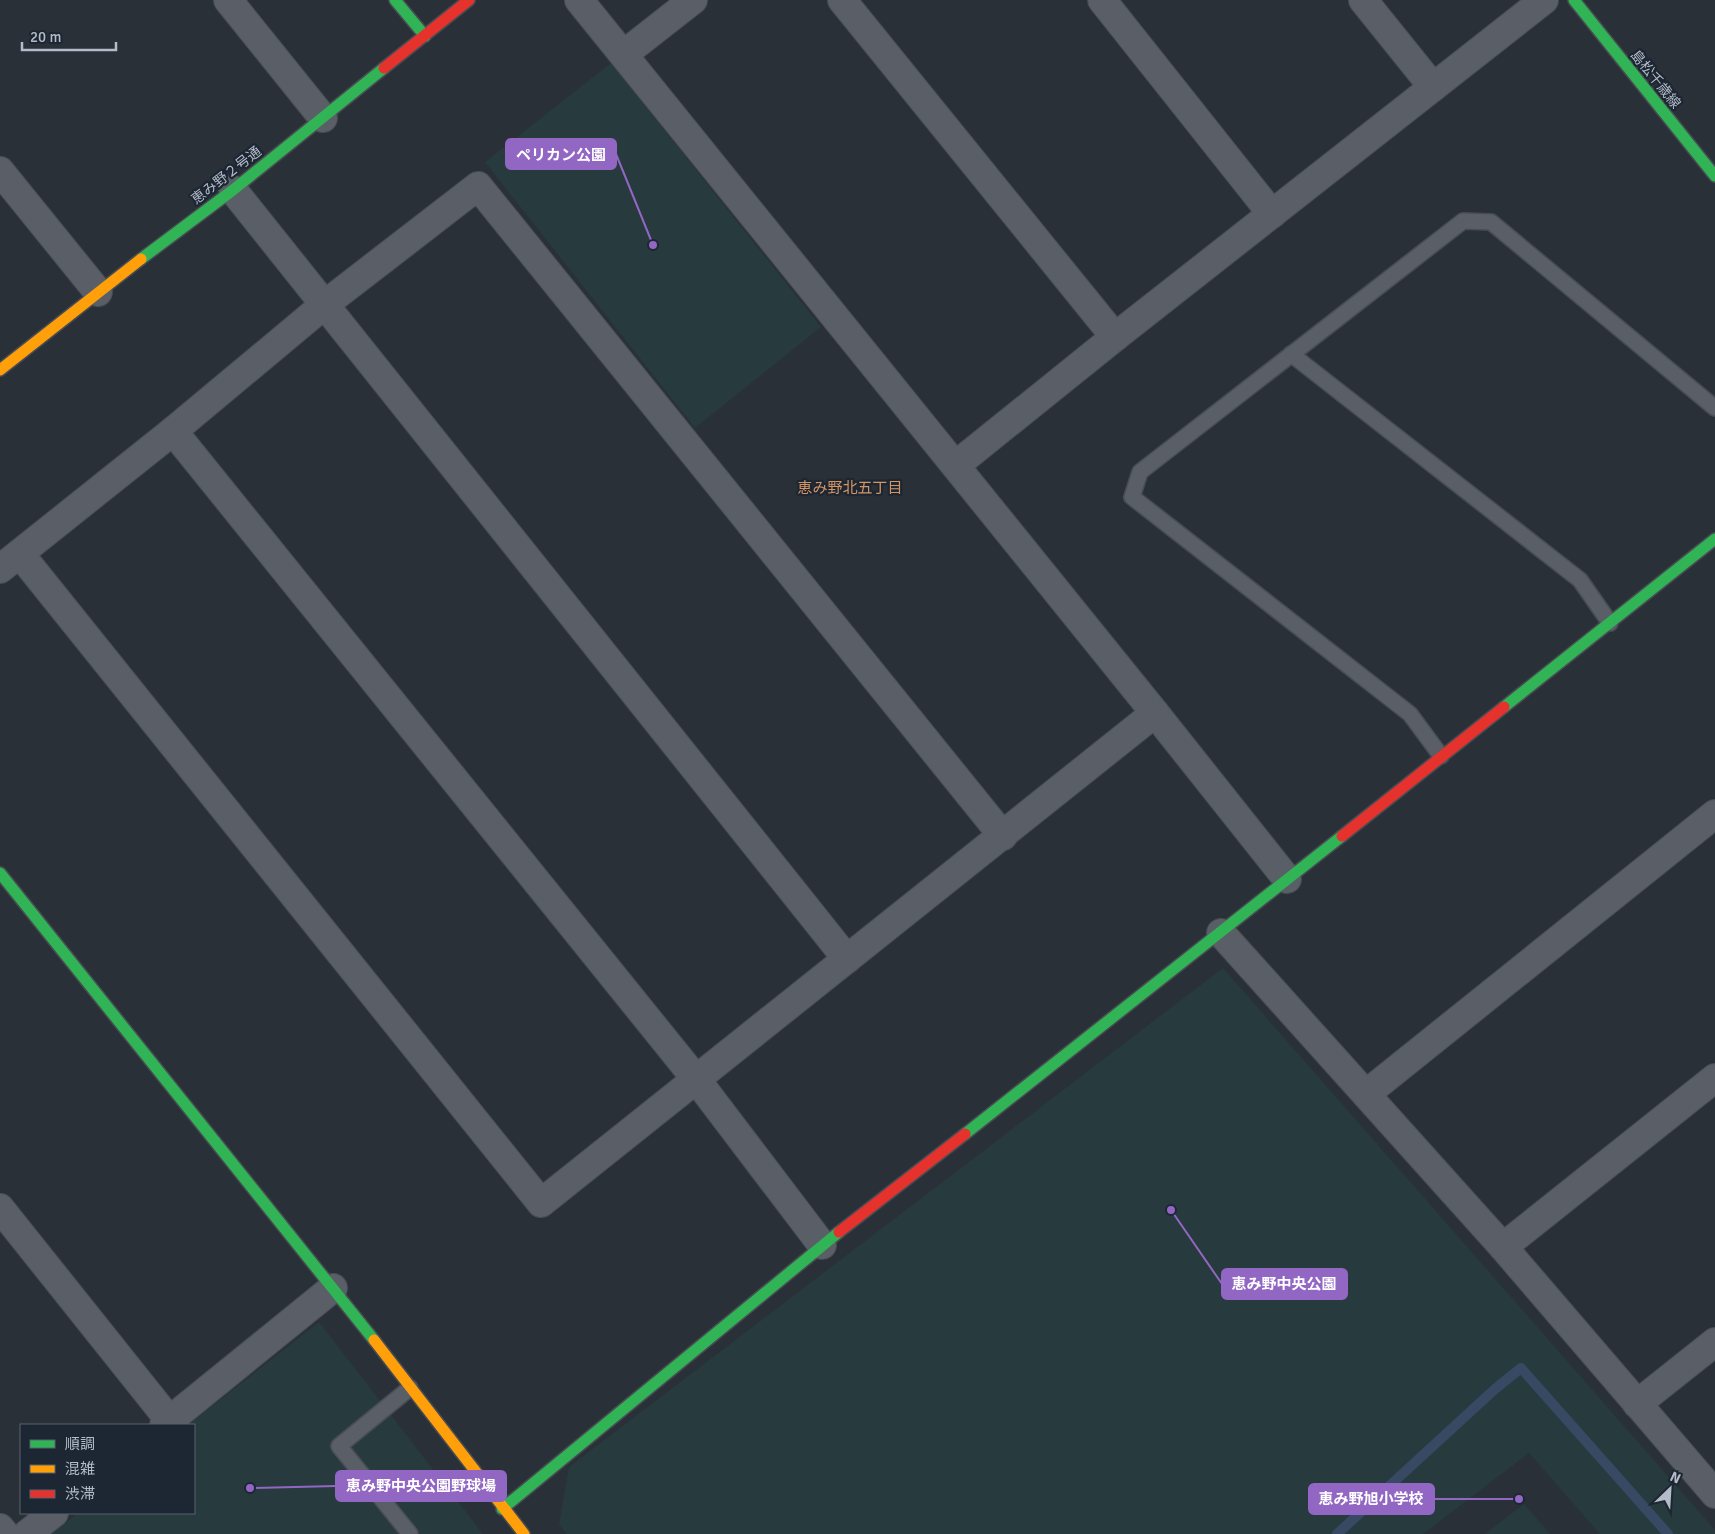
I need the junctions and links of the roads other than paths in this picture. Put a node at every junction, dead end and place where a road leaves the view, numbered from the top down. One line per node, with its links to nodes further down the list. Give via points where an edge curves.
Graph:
1 (228, 0): 14 (street)
2 (395, 0): 11 (street)
3 (469, 0): 11 (street, 恵み野２号通)
4 (579, 0): 12 (street)
5 (693, 0): 12 (street)
6 (842, 0): 21 (street)
7 (1102, 0): 18 (street)
8 (1363, 0): 13 (street)
9 (1544, 0): 13 (street)
10 (1574, 0): 16 (street, 島松千歳線)
11 (425, 36): 14 (street, 恵み野２号通)
12 (624, 54): 26 (street)
13 (1433, 87): 18 (street)
14 (323, 118): 17 (street, 恵み野２号通)
15 (0, 171): 19 (street)
16 (1715, 176)
17 (232, 190): 19 (street, 恵み野２号通); 20 (street)
18 (1272, 214): 21 (street)
19 (98, 292): 23 (street, 恵み野２号通)
20 (324, 305): 25 (street); 33 (street, via 478,186); 37 (street)
21 (1115, 337): 26 (street)
22 (1292, 354): 24 (lane, via 1462,221 1490,222); 29 (lane, via 1580,580); 31 (lane, via 1140,472 1132,497 1410,714)
23 (0, 370)
24 (1715, 408)
25 (173, 431): 28 (street); 39 (street)
26 (956, 465): 30 (street)
27 (1715, 540): 29 (street)
28 (10, 562): 39 (street, via 541,1204)
29 (1610, 623): 31 (street)
30 (1155, 713): 33 (street); 35 (street)
31 (1441, 756): 35 (street)
32 (1715, 814): 40 (street)
33 (1003, 836): 37 (street)
34 (0, 873): 44 (street)
35 (1287, 879): 36 (street)
36 (1221, 933): 40 (street); 42 (street)
37 (847, 958): 39 (street)
38 (1715, 1078): 43 (street)
39 (696, 1079): 42 (street)
40 (1366, 1094): 43 (street)
41 (0, 1208): 48 (street)
42 (822, 1245): 50 (street)
43 (1504, 1247): 47 (street)
44 (333, 1288): 46 (street); 48 (street)
45 (1715, 1342): 47 (street)
46 (410, 1388): 50 (street); 55 (lane, via 339,1446)
47 (1637, 1404): 49 (street)
48 (167, 1423)
49 (1715, 1494)
50 (502, 1509): 56 (street)
51 (53, 1514): 54 (street)
52 (0, 1528): 53 (street)
53 (5, 1534)
54 (27, 1534)
55 (410, 1534)
56 (524, 1534)

